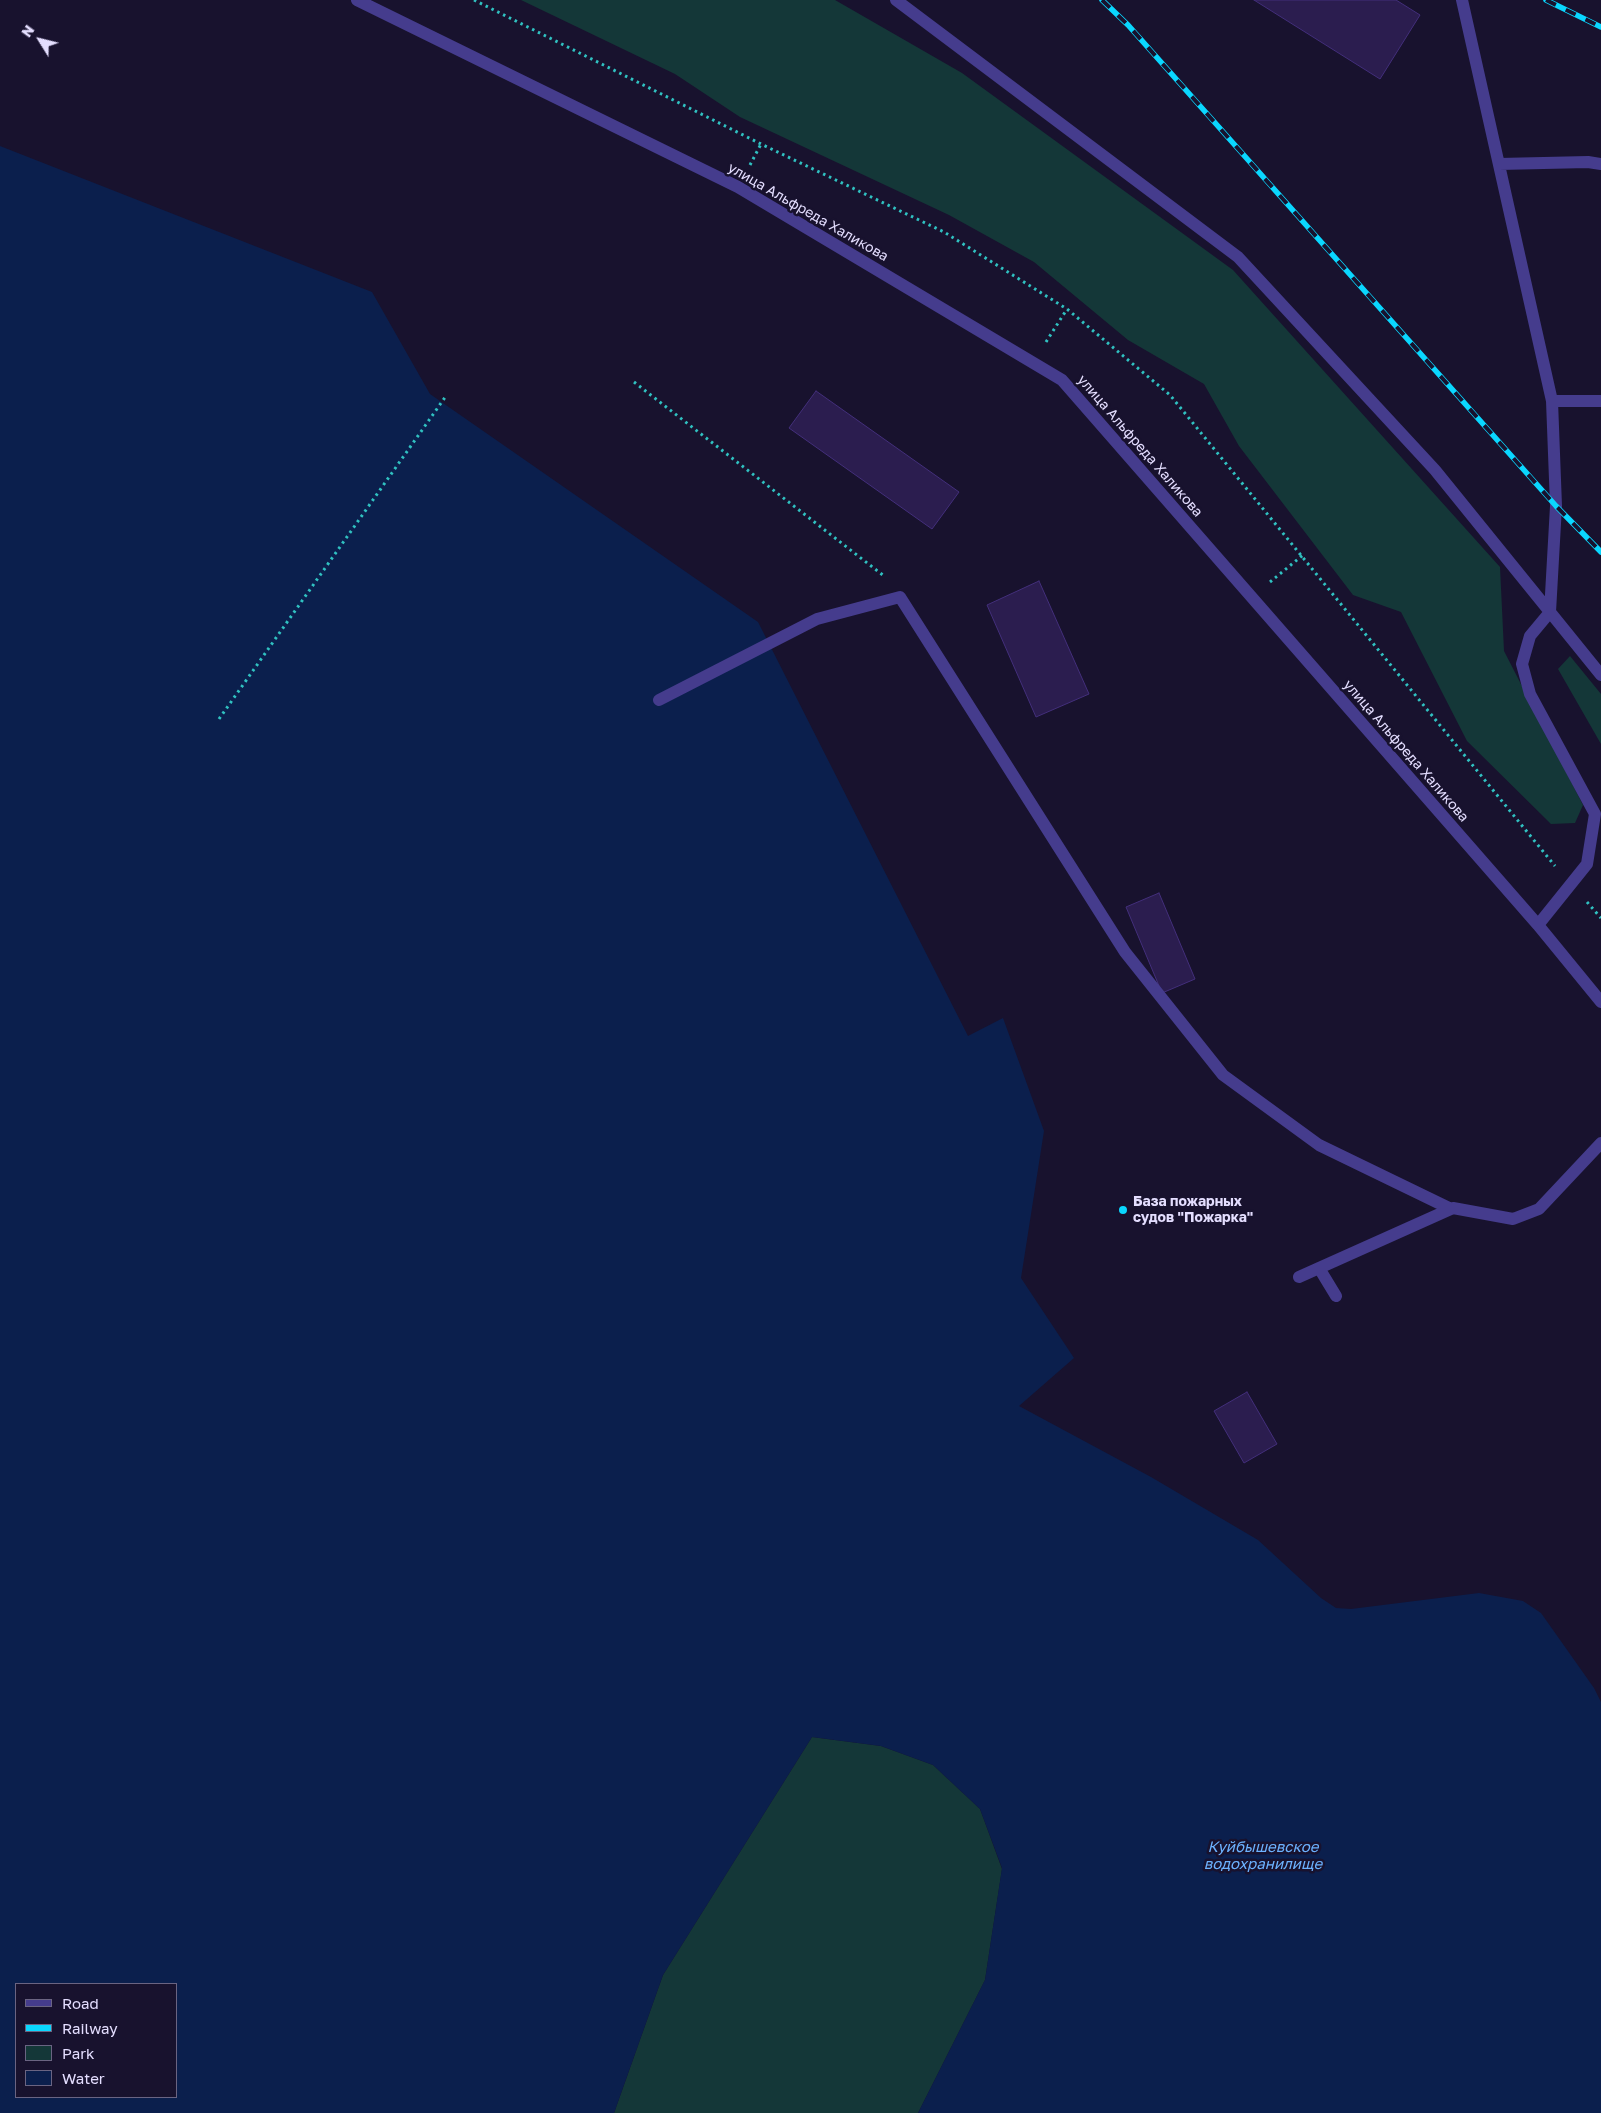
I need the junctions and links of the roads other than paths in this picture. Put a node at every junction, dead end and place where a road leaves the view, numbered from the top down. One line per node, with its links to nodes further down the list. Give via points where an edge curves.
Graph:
1 (357, 0): 11 (lane, улица Альфреда Халикова, via 738,187 1062,380)
2 (896, 0): 8 (lane, via 1238,257 1435,470)
3 (1462, 0): 4 (lane)
4 (1498, 164): 5 (lane); 6 (lane)
5 (1601, 164)
6 (1552, 401): 7 (lane); 8 (lane, via 1556,506)
7 (1601, 401)
8 (1550, 612): 9 (lane); 11 (lane, via 1530,636 1522,664 1530,694 1594,814 1587,864)
9 (1601, 675)
10 (659, 700): 14 (lane, via 817,619 900,596 1125,952 1223,1075 1319,1145)
11 (1538, 925): 12 (lane, улица Альфреда Халикова)
12 (1601, 1002)
13 (1601, 1143): 14 (lane, via 1539,1209 1513,1219)
14 (1451, 1209): 15 (lane)
15 (1318, 1268): 16 (lane); 17 (lane)
16 (1299, 1277)
17 (1336, 1296)

